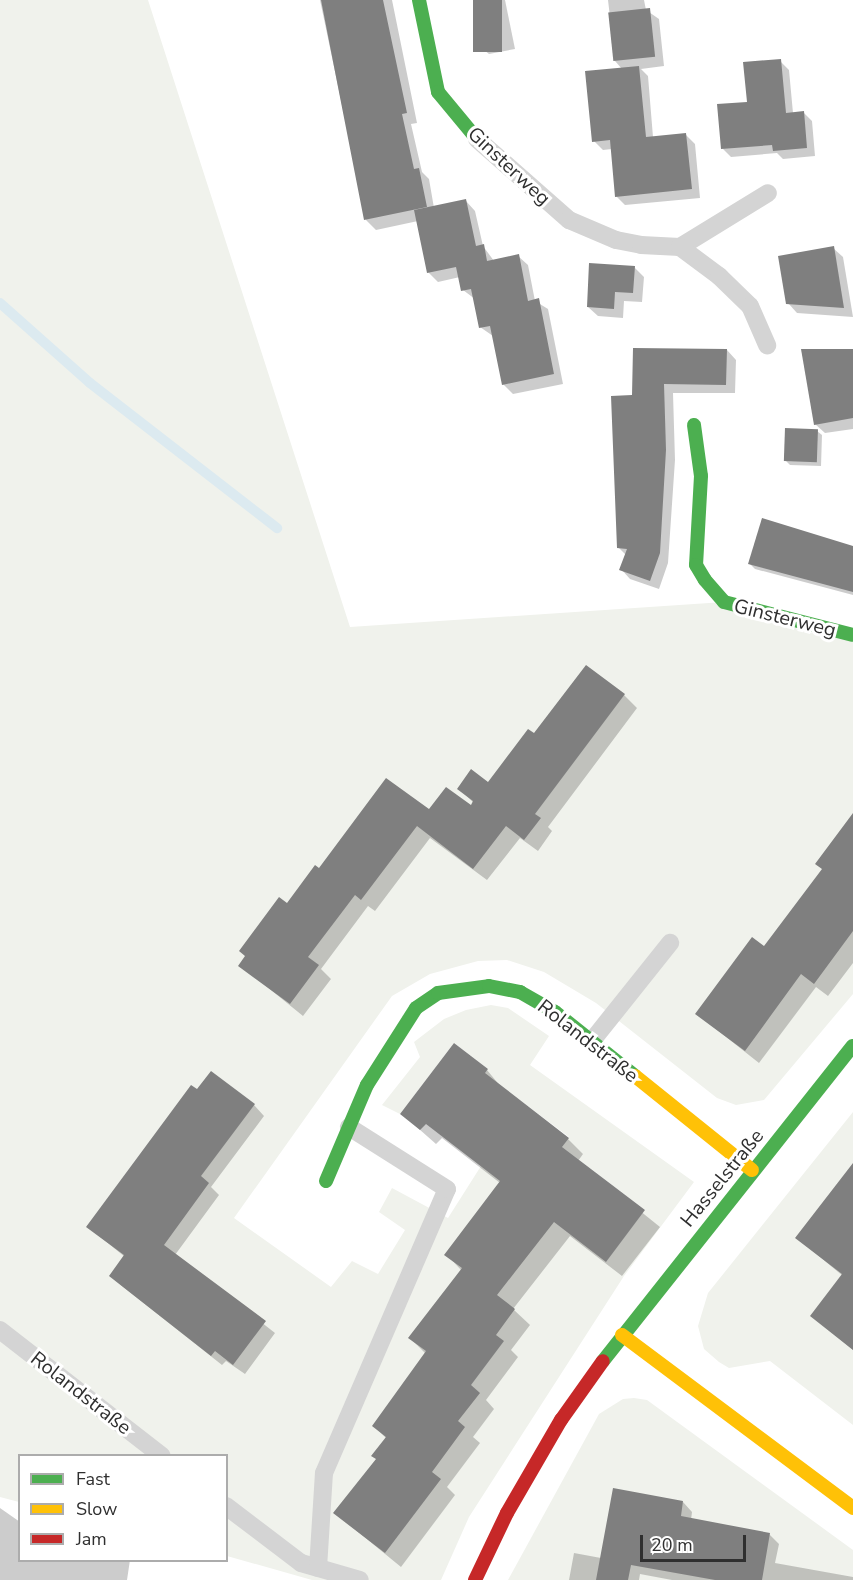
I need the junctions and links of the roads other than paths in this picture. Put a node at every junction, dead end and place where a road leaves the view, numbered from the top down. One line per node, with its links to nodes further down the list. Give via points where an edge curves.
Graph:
1 (419, 0): 2 (street, Ginsterweg, via 438,92)
2 (477, 140): 4 (lane, Ginsterweg, via 569,220 616,240)
3 (768, 193): 4 (lane)
4 (680, 248): 5 (lane, Ginsterweg, via 719,276 750,306)
5 (767, 345)
6 (694, 425): 7 (street, Ginsterweg, via 701,476 696,565 705,580 724,602)
7 (853, 635)
8 (670, 943): 9 (lane)
9 (591, 1042): 11 (street, Rolandstraße, via 555,1012 520,992 489,986 438,993 416,1008 367,1085); 12 (street, Rolandstraße)
10 (853, 1046): 12 (street, Hasselstraße)
11 (349, 1127): 13 (street, Rolandstraße); 19 (lane, via 447,1189 324,1473)
12 (752, 1170): 15 (street, Hasselstraße)
13 (326, 1181)
14 (0, 1330): 16 (lane, Rolandstraße)
15 (622, 1335): 18 (street); 21 (street, Hasselstraße, via 561,1420 507,1513)
16 (161, 1454)
17 (228, 1508): 19 (lane, via 301,1563)
18 (853, 1508)
19 (318, 1568): 20 (lane)
20 (360, 1580)
21 (475, 1580)

